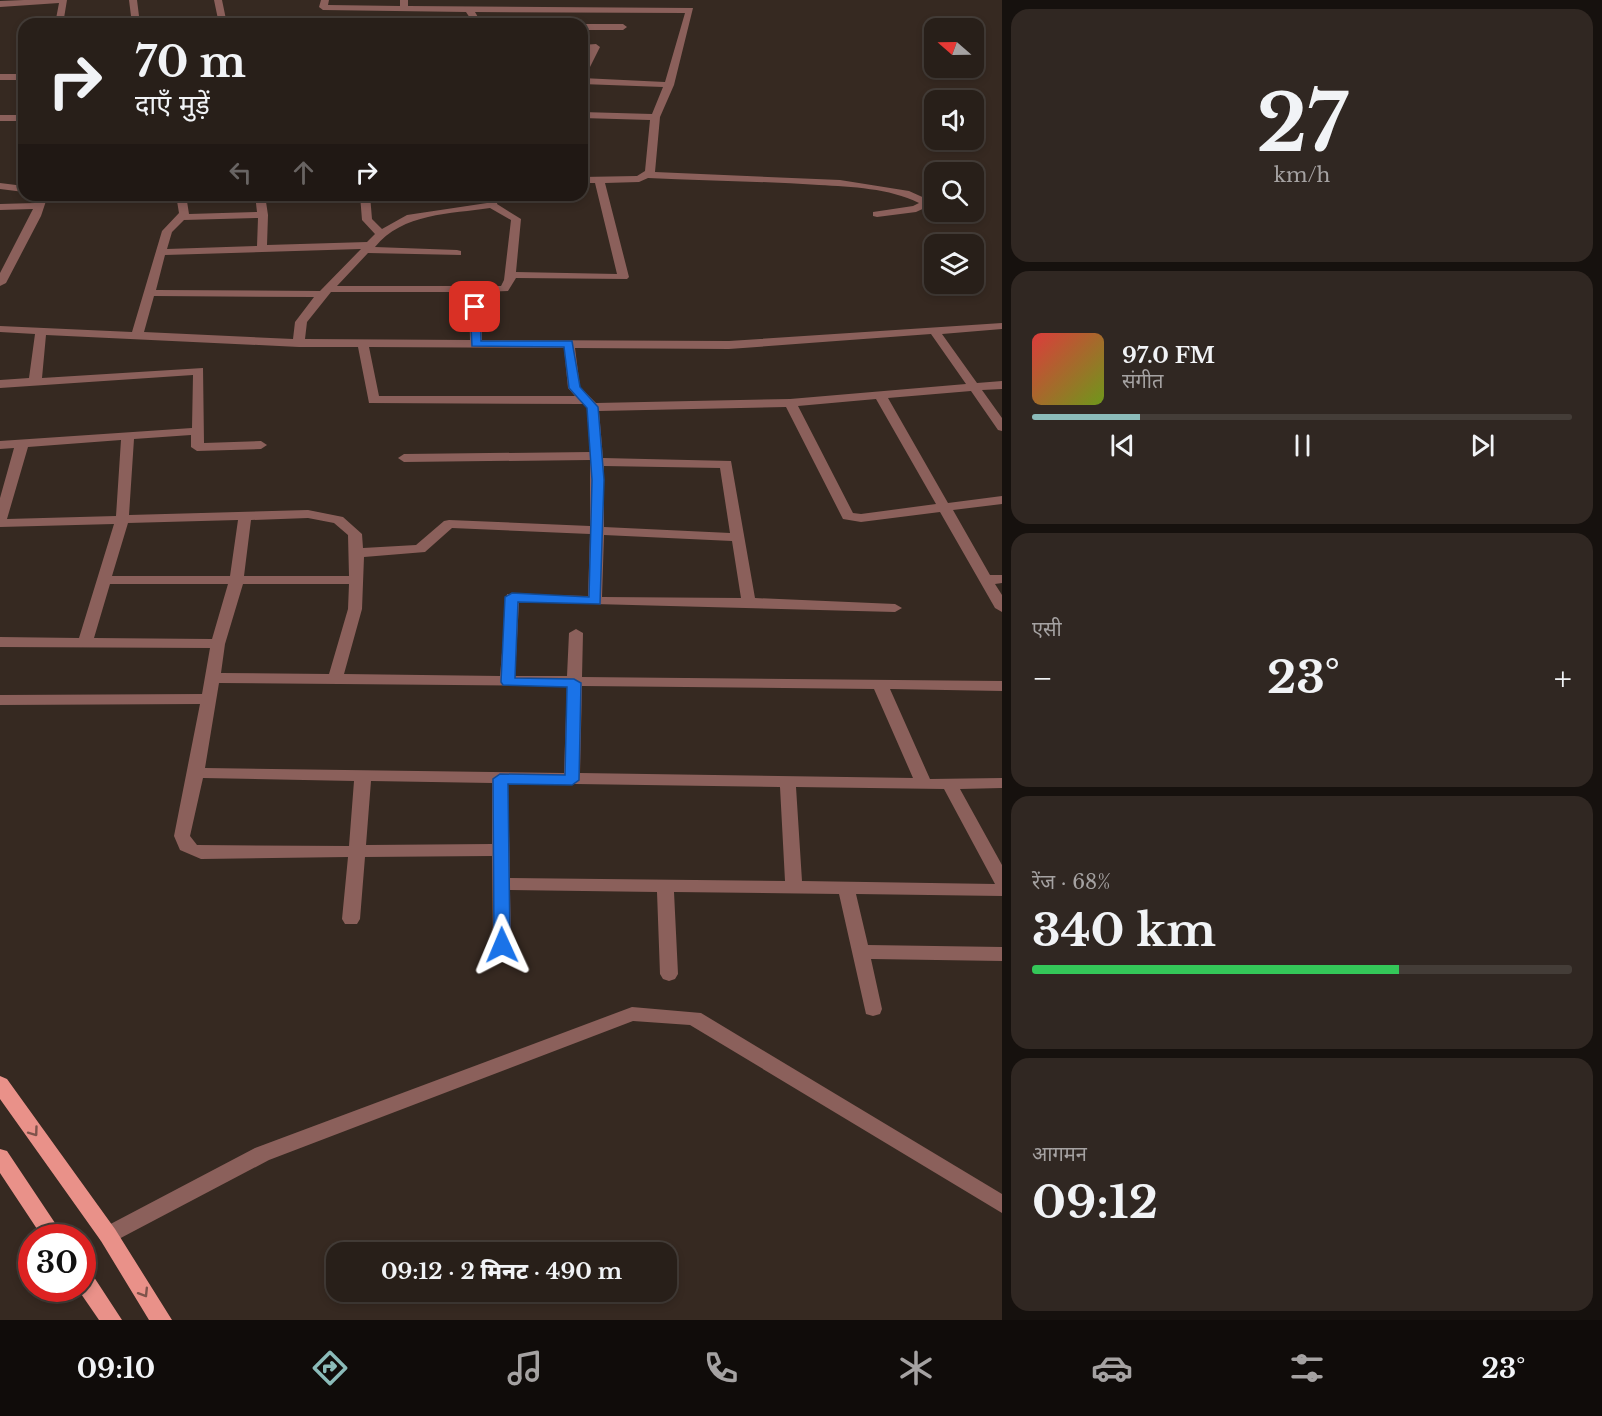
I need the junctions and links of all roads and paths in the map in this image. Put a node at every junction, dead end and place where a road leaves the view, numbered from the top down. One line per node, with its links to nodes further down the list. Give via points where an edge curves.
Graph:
1 (63, 0): 5 (street); 9 (street)
2 (133, 0): 10 (street)
3 (218, 0): 11 (street)
4 (325, 0): 6 (street, via 323,7)
5 (0, 4)
6 (404, 4): 8 (street)
7 (690, 5): 8 (street); 22 (street)
8 (469, 9): 12 (street)
9 (60, 18)
10 (135, 18)
11 (222, 18)
12 (474, 18)
13 (588, 27): 14 (street)
14 (598, 27): 15 (street); 16 (street)
15 (623, 27)
16 (596, 47): 17 (street); 18 (street)
17 (588, 48)
18 (588, 62)
19 (0, 77): 20 (street)
20 (18, 77)
21 (588, 81): 22 (street)
22 (669, 85): 24 (street)
23 (588, 115): 24 (street)
24 (655, 117): 27 (street)
25 (0, 118): 26 (street)
26 (18, 118)
27 (648, 175): 28 (street, via 639,179); 40 (street, via 860,184 900,190 920,196 925,202 916,209)
28 (599, 179): 29 (street); 50 (street, via 623,277)
29 (588, 180)
30 (0, 186): 31 (street)
31 (18, 188)
32 (36, 201): 39 (street)
33 (42, 201): 46 (street)
34 (182, 201): 42 (street)
35 (261, 201): 41 (street)
36 (365, 201): 43 (street, via 367,220)
37 (488, 201): 43 (street, via 411,217)
38 (494, 201): 50 (street, via 516,219)
39 (0, 207)
40 (877, 214)
41 (263, 215): 42 (street); 44 (street)
42 (181, 217): 47 (street, via 167,231)
43 (381, 234): 45 (street)
44 (262, 248): 45 (street); 47 (street)
45 (368, 248): 49 (street); 53 (street)
46 (16, 252): 48 (street); 51 (street)
47 (162, 252): 54 (street)
48 (0, 253)
49 (457, 253)
50 (511, 275): 52 (street, via 504,289)
51 (0, 283)
52 (475, 289): 53 (street); 62 (street)
53 (325, 292): 54 (street); 60 (street, via 301,322)
54 (151, 293): 59 (street)
55 (1002, 326): 58 (street)
56 (0, 329): 57 (street)
57 (41, 331): 59 (street); 64 (street)
58 (935, 332): 63 (street, via 729,345); 67 (street)
59 (137, 335): 60 (street)
60 (299, 343): 61 (street)
61 (363, 344): 62 (street); 69 (street, via 373,400)
62 (476, 344): 63 (street)
63 (569, 344): 69 (street, via 574,388)
64 (34, 382): 65 (street); 72 (street, via 199,371)
65 (0, 384)
66 (1002, 385): 67 (street)
67 (974, 387): 68 (street); 71 (street)
68 (880, 395): 70 (street); 80 (street)
69 (589, 403): 70 (street); 78 (street)
70 (790, 403): 80 (street, via 848,516 861,518)
71 (1002, 427)
72 (198, 431): 73 (street); 76 (street, via 197,447)
73 (128, 436): 74 (street); 82 (street)
74 (22, 444): 75 (street); 83 (street)
75 (0, 445)
76 (261, 445)
77 (404, 459): 78 (street)
78 (596, 459): 84 (street); 85 (street, via 726,464)
79 (1002, 500): 80 (street)
80 (944, 507): 91 (street)
81 (245, 516): 82 (street); 86 (street, via 308,514 338,520 355,534); 89 (street)
82 (122, 520): 83 (street); 88 (street)
83 (0, 522)
84 (597, 529): 85 (street); 86 (street, via 449,524 420,549); 92 (street)
85 (738, 537): 93 (street)
86 (357, 554): 90 (street)
87 (1002, 579): 91 (street)
88 (104, 580): 89 (street); 98 (street)
89 (236, 580): 90 (street); 99 (street)
90 (356, 580): 101 (street, via 355,609)
91 (986, 580): 95 (street)
92 (595, 601): 93 (street); 102 (street, via 512,597)
93 (749, 602): 94 (street)
94 (895, 608)
95 (1002, 608)
96 (576, 633): 103 (street)
97 (0, 642): 98 (street)
98 (85, 643): 99 (street)
99 (218, 644): 100 (street)
100 (213, 678): 101 (street); 106 (street)
101 (335, 680): 102 (street)
102 (507, 682): 103 (street)
103 (574, 683): 104 (street); 111 (street)
104 (880, 684): 105 (street); 115 (street)
105 (1002, 686)
106 (209, 699): 107 (street); 108 (street)
107 (0, 700)
108 (196, 773): 109 (street); 117 (street, via 182,836 190,850)
109 (363, 776): 110 (street); 117 (street)
110 (500, 779): 111 (street); 116 (street)
111 (572, 780): 112 (street)
112 (788, 782): 115 (street); 121 (street)
113 (949, 783): 114 (street); 115 (street); 118 (street)
114 (1002, 783)
115 (924, 784)
116 (501, 850): 117 (street); 119 (street)
117 (357, 851): 124 (street)
118 (1002, 881)
119 (501, 884): 120 (street); 125 (street)
120 (665, 886): 121 (street); 128 (street)
121 (794, 888): 122 (street)
122 (846, 888): 123 (street); 126 (street)
123 (1002, 890)
124 (351, 919)
125 (502, 945)
126 (860, 952): 127 (street); 129 (street)
127 (1002, 954)
128 (669, 974)
129 (873, 1009)
130 (0, 1084): 134 (main road, one-way to 134)
131 (0, 1158): 133 (main road)
132 (1002, 1204): 134 (street, via 694,1018 632,1014 262,1154)
133 (45, 1224)
134 (108, 1235): 137 (main road, one-way to 137)
135 (96, 1298): 136 (main road)
136 (111, 1320)
137 (162, 1320)

